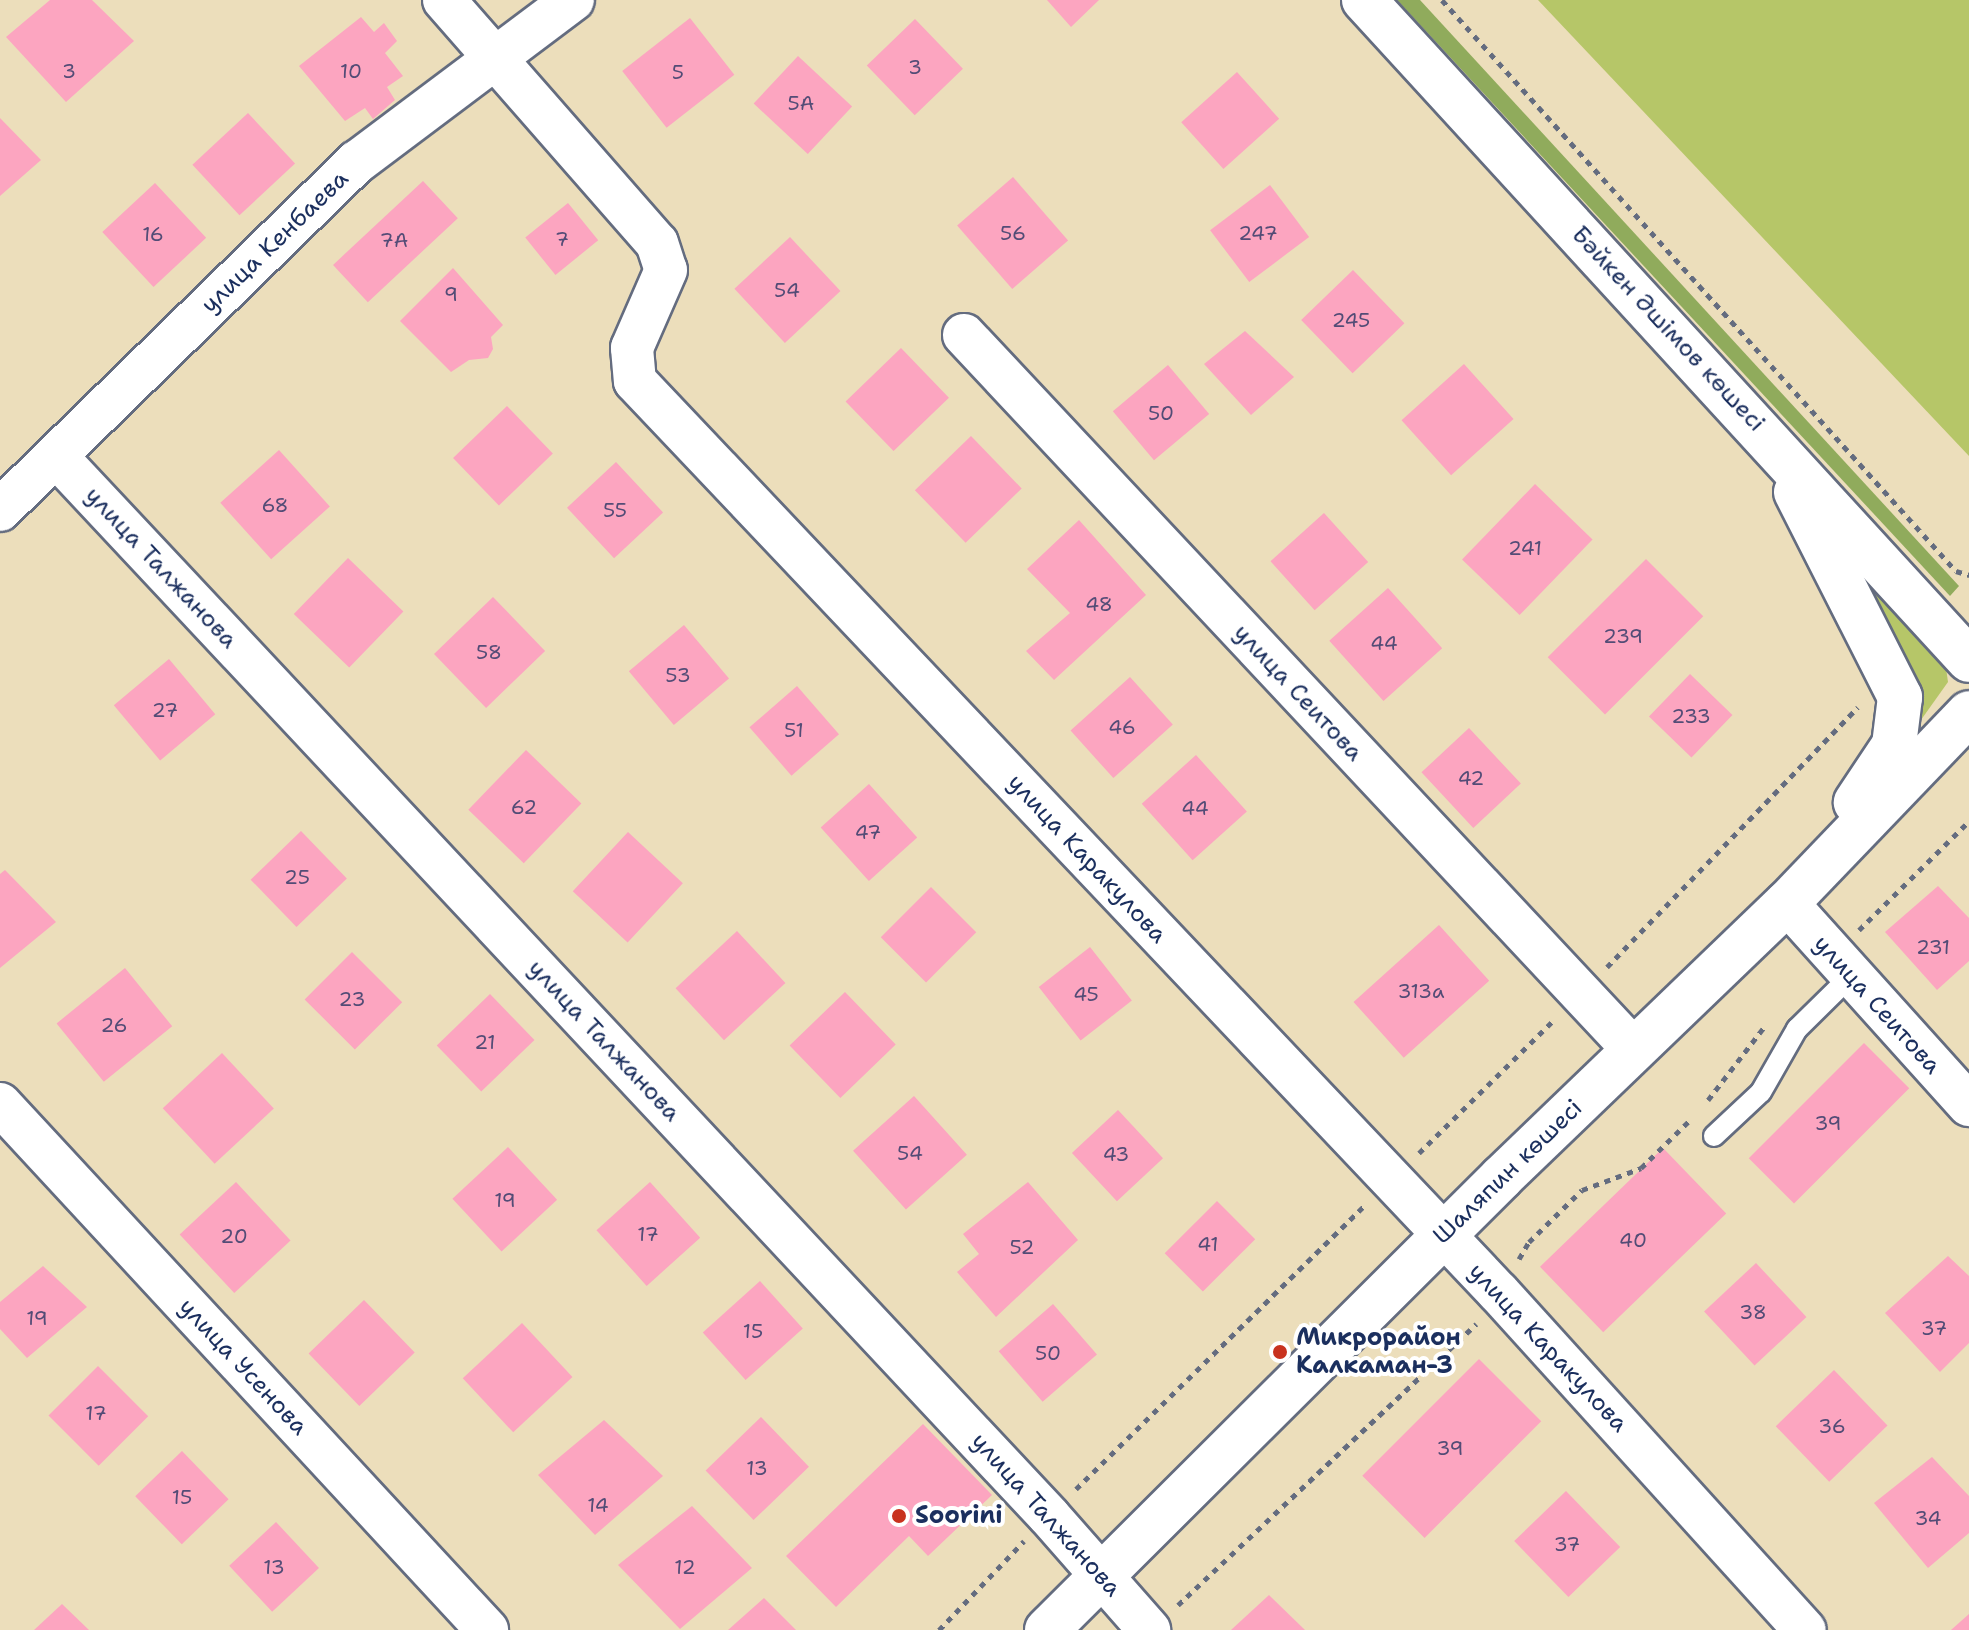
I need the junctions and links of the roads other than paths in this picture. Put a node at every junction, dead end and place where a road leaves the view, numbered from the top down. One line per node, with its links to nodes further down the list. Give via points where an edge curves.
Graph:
1 (444, 0): 4 (street, улица Каракулова)
2 (573, 0): 4 (street, улица Кенбаева)
3 (1364, 0): 6 (main road, Бәйкен Әшімов көшесі)
4 (493, 55): 7 (street, улица Кенбаева, via 357,162); 17 (street, улица Каракулова, via 657,243 666,270 632,348 635,381)
5 (964, 335): 13 (street, улица Сеитова)
6 (1765, 434): 9 (main road, Бәйкен Әшімов көшесі); 11 (main road, via 1900,697 1894,745)
7 (56, 456): 8 (street, улица Кенбаева); 18 (street, улица Талжанова)
8 (0, 510)
9 (1969, 660)
10 (1969, 713): 11 (main road, Шаляпин көшесі)
11 (1787, 903): 12 (street, улица Сеитова); 13 (main road, Шаляпин көшесі)
12 (1841, 966): 15 (street, улица Сеитова); 16 (lane, via 1761,1092)
13 (1634, 1050): 17 (main road, Шаляпин көшесі)
14 (0, 1104): 20 (street, улица Усенова)
15 (1969, 1105)
16 (1714, 1136)
17 (1442, 1236): 18 (main road, Шаляпин көшесі); 22 (street, улица Каракулова)
18 (1101, 1575): 19 (street, улица Талжанова); 21 (main road, Шаляпин көшесі)
19 (1162, 1619)
20 (487, 1630)
21 (1047, 1630)
22 (1805, 1630)

